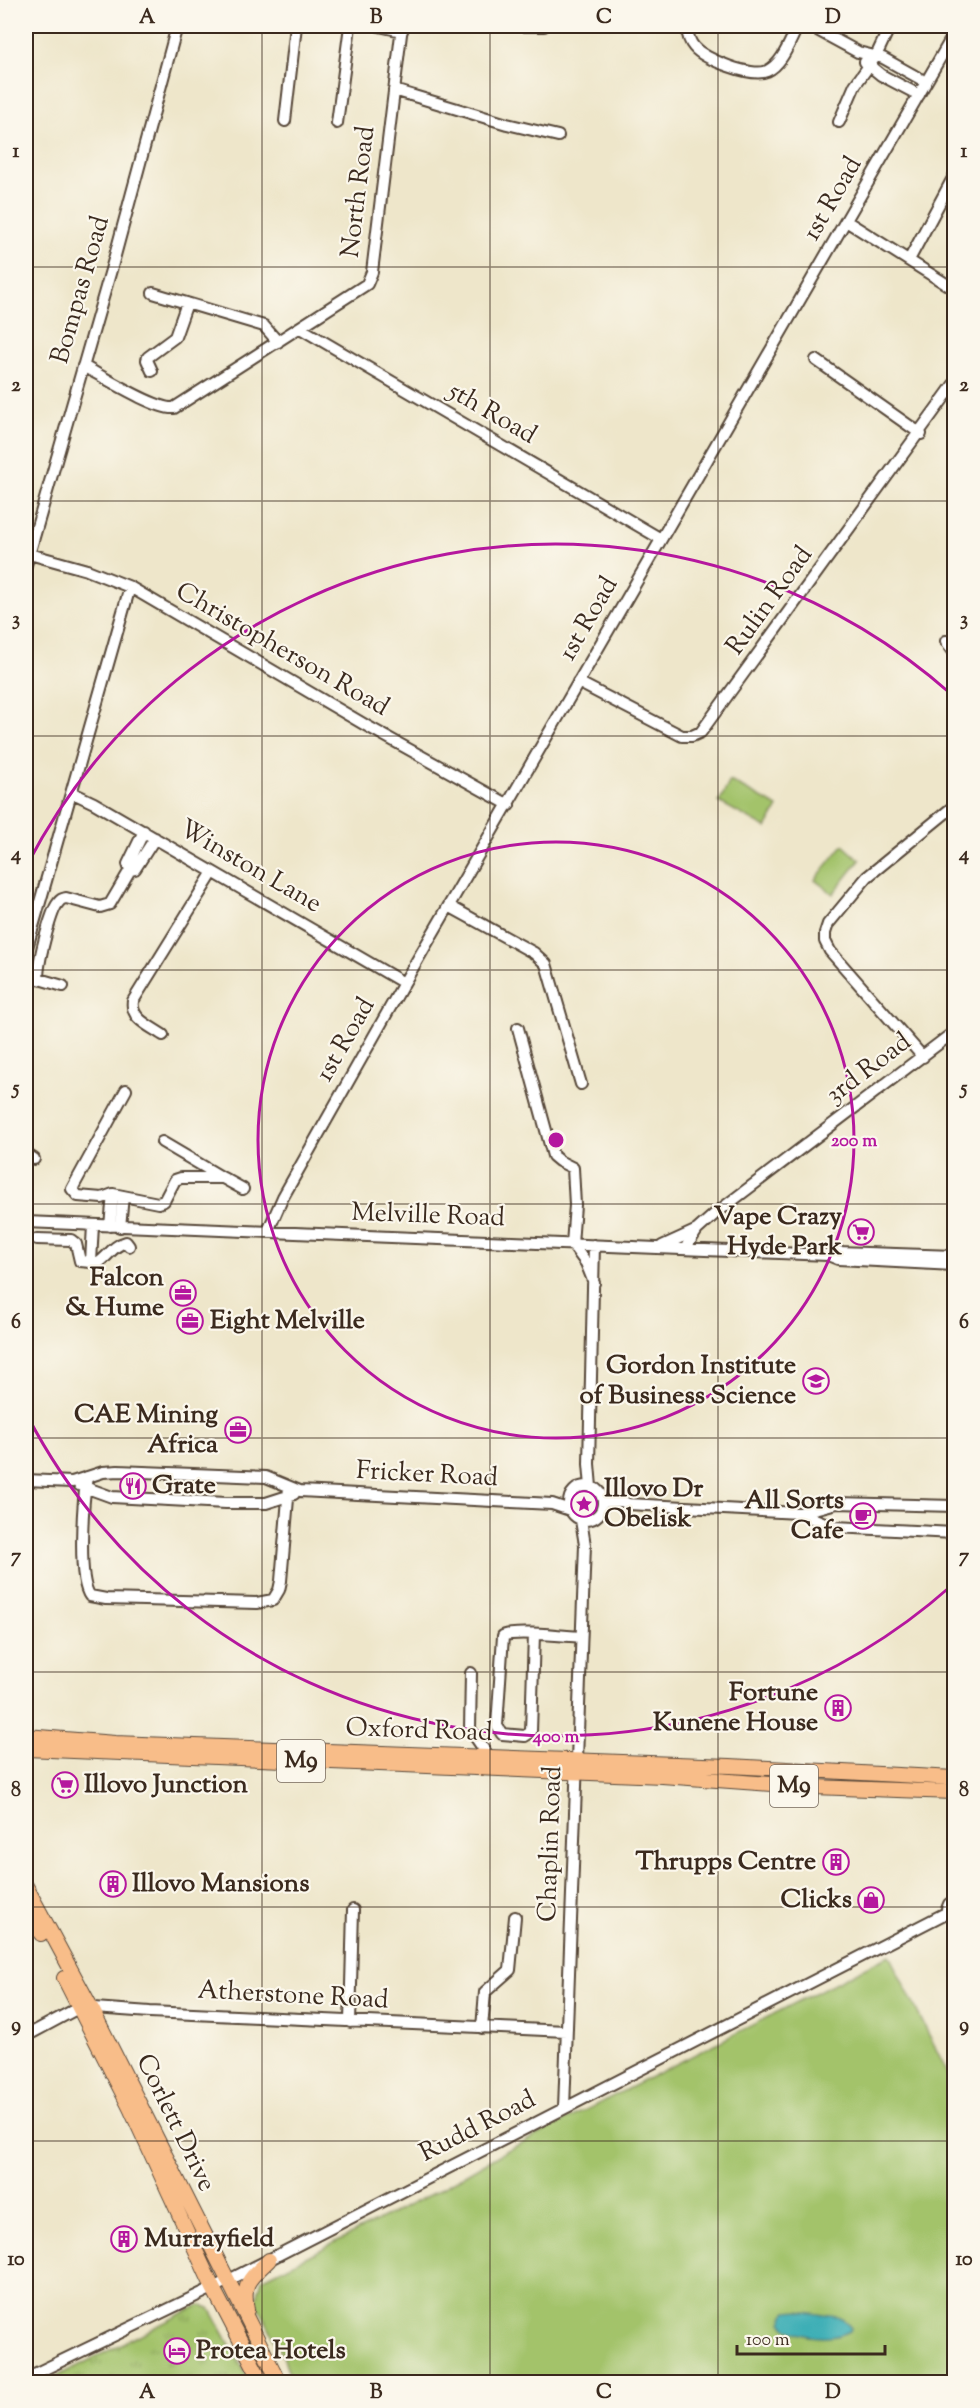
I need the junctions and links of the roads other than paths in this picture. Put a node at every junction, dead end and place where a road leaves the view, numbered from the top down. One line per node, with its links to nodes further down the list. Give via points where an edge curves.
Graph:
1 (177, 26): 32 (street, Bompas Road)
2 (296, 26): 19 (street)
3 (350, 26): 21 (street)
4 (379, 26): 11 (street)
5 (519, 26): 6 (street)
6 (544, 26)
7 (688, 26): 8 (street, via 690,40 701,53 758,74 778,62)
8 (798, 26)
9 (810, 26): 13 (street)
10 (890, 26): 14 (street)
11 (402, 28): 17 (street, North Road)
12 (954, 33): 16 (street, 1st Road)
13 (858, 52): 14 (street); 15 (street)
14 (876, 56): 15 (street); 16 (street)
15 (868, 66): 18 (street); 20 (street)
16 (927, 82): 18 (street, 1st Road)
17 (394, 90): 22 (street); 29 (street, North Road, via 370,279)
18 (919, 95): 24 (street, 1st Road)
19 (285, 121)
20 (839, 122)
21 (338, 123)
22 (558, 136)
23 (954, 176): 25 (street)
24 (846, 221): 25 (street); 36 (street, 1st Road)
25 (909, 260): 26 (street)
26 (954, 289)
27 (153, 293): 28 (street)
28 (187, 303): 30 (street, via 264,326); 33 (street, via 175,338 148,357)
29 (300, 328): 30 (street, North Road); 36 (street, 5th Road)
30 (278, 342): 32 (street, North Road, via 174,408 165,408)
31 (816, 360): 35 (street)
32 (83, 366): 37 (street, Bompas Road)
33 (152, 371)
34 (954, 384): 35 (street, Rulin Road)
35 (921, 434): 42 (street, Rulin Road, via 701,732 682,735)
36 (661, 539): 42 (street, 1st Road)
37 (27, 553): 38 (street, Bompas Road); 39 (street, Christopherson Road)
38 (26, 566)
39 (130, 587): 43 (street); 44 (street, Christopherson Road)
40 (946, 641): 41 (street)
41 (954, 652)
42 (578, 682): 44 (street, 1st Road)
43 (72, 793): 46 (street, Winston Lane); 51 (street)
44 (509, 805): 50 (street, 1st Road)
45 (954, 806): 57 (street, via 875,868 835,914 825,933 830,951)
46 (144, 831): 47 (street, Winston Lane); 48 (street, via 128,864)
47 (155, 838): 48 (street, via 135,869); 49 (street, Winston Lane)
48 (130, 870): 53 (street, via 107,906 66,898 57,904 37,976)
49 (213, 872): 52 (street, Winston Lane); 56 (street, via 133,1001 136,1016)
50 (449, 906): 52 (street, 1st Road); 58 (street, via 543,960)
51 (26, 951)
52 (404, 983): 68 (street, 1st Road, via 283,1197)
53 (63, 986)
54 (518, 1028): 70 (street, via 553,1156 574,1172)
55 (954, 1032): 57 (street, 3rd Road)
56 (163, 1035)
57 (923, 1057): 67 (street, 3rd Road)
58 (581, 1084)
59 (126, 1090): 63 (street, via 72,1189 78,1196)
60 (162, 1142): 61 (street)
61 (224, 1178): 62 (street); 63 (street, via 175,1180 164,1201 158,1203)
62 (243, 1189)
63 (118, 1195): 66 (street)
64 (26, 1222): 65 (street, Melville Road)
65 (93, 1225): 66 (street, Melville Road); 77 (street)
66 (115, 1226): 68 (street, Melville Road)
67 (698, 1230): 73 (street, 3rd Road); 74 (street, 3rd Road)
68 (268, 1231): 70 (street, Melville Road)
69 (37, 1239): 77 (street, via 71,1240 81,1261)
70 (572, 1244): 71 (street, Melville Road); 79 (street)
71 (594, 1245): 73 (street, Melville Road); 79 (street)
72 (129, 1246): 77 (street, via 126,1242 118,1244 98,1263)
73 (659, 1248): 74 (street, Melville Road)
74 (685, 1249): 75 (street, Melville Road)
75 (828, 1256): 76 (street, Melville Road, via 838,1252); 78 (street, Melville Road)
76 (954, 1257)
77 (91, 1262)
78 (954, 1265)
79 (594, 1283): 82 (street)
80 (26, 1480): 81 (street, Fricker Road)
81 (86, 1482): 83 (street, Fricker Road, via 112,1497 226,1503 266,1503); 83 (street, via 103,1472 118,1471 266,1477); 83 (street, via 85,1585 90,1596 106,1599 257,1603 273,1600 279,1590)
82 (586, 1487): 84 (street, via 572,1493); 85 (street, via 600,1493)
83 (289, 1492): 84 (street, Fricker Road)
84 (570, 1504): 88 (street)
85 (603, 1505): 87 (street, via 622,1501); 88 (street)
86 (954, 1506): 87 (street, via 837,1503)
87 (799, 1513): 89 (street, via 835,1527)
88 (586, 1520): 91 (street, Chaplin Road)
89 (954, 1533)
90 (534, 1634): 90 (street, via 509,1633 502,1639 497,1726 502,1734 525,1736 531,1732); 91 (street)
91 (581, 1637): 96 (street, Chaplin Road)
92 (471, 1674): 95 (street, via 470,1729)
93 (26, 1736): 95 (main road, Oxford Road / M9)
94 (26, 1749): 96 (main road, Oxford Road / M9)
95 (489, 1757): 96 (main road, Oxford Road / M9)
96 (576, 1767): 97 (main road, Oxford Road / M9); 98 (main road, Oxford Road / M9, via 813,1787); 108 (street, Chaplin Road)
97 (954, 1778)
98 (954, 1792)
99 (26, 1886): 105 (main road, Corlett Drive)
100 (954, 1901): 103 (street, via 949,1904)
101 (26, 1907): 105 (main road, Corlett Drive)
102 (353, 1910): 106 (street)
103 (951, 1914): 110 (street, Rudd Road)
104 (515, 1917): 107 (street, via 512,1965 485,1992)
105 (86, 2008): 106 (street, Atherstone Road); 109 (street); 112 (main road, Corlett Drive); 113 (main road, Corlett Drive)
106 (350, 2022): 107 (street, Atherstone Road)
107 (482, 2028): 108 (street, Atherstone Road)
108 (566, 2031): 110 (street, Chaplin Road)
109 (26, 2036)
110 (564, 2108): 111 (street, Rudd Road)
111 (269, 2259): 112 (street, Rudd Road); 114 (main road, via 245,2285)
112 (227, 2281): 113 (street, Rudd Road); 114 (main road, Corlett Drive)
113 (213, 2288): 115 (street, Rudd Road); 116 (main road, Corlett Drive)
114 (252, 2329): 117 (main road, Corlett Drive)
115 (26, 2378)
116 (262, 2382)
117 (279, 2382)

